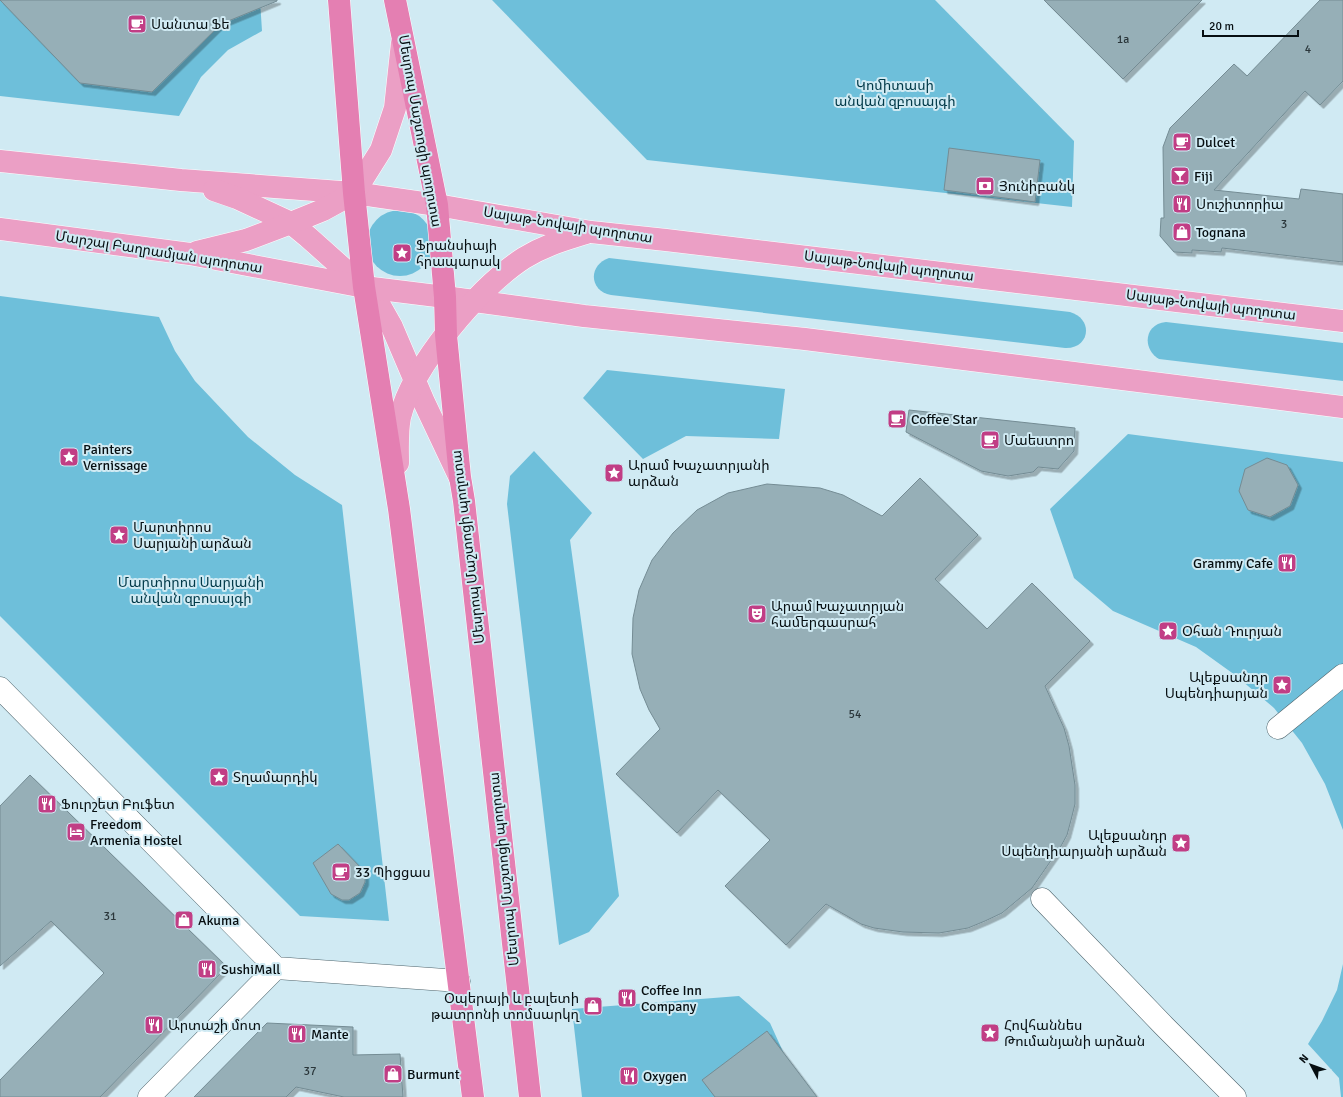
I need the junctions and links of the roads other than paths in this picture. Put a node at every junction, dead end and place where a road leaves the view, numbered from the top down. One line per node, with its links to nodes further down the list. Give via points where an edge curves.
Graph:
1 (339, 0): 6 (highway)
2 (395, 0): 3 (highway, Մեսրոպ Մաշտոցի պողոտա)
3 (403, 34): 6 (main road, via 395,108 380,150); 7 (highway, Մեսրոպ Մաշտոցի պողոտա)
4 (0, 160): 5 (main road)
5 (181, 180): 6 (main road); 8 (main road, via 237,198)
6 (354, 193): 7 (main road); 8 (main road, via 323,210); 12 (highway)
7 (437, 205): 10 (main road, Սայաթ-Նովայի պողոտա); 13 (highway, Մեսրոպ Մաշտոցի պողոտա)
8 (291, 223): 11 (main road, via 246,240); 12 (main road)
9 (0, 229): 11 (main road, Մարշալ Բաղրամյան պողոտա)
10 (591, 232): 14 (main road, via 554,242 524,258); 15 (main road, Սայաթ-Նովայի պողոտա)
11 (190, 254): 12 (main road, Մարշալ Բաղրամյան պողոտա)
12 (364, 287): 13 (main road); 17 (main road, via 379,304 392,326); 20 (highway)
13 (445, 296): 14 (main road); 16 (highway, Մեսրոպ Մաշտոցի պողոտա)
14 (474, 301): 16 (main road); 18 (main road, via 584,316 806,339)
15 (1343, 321)
16 (446, 335): 17 (main road); 19 (highway, Մեսրոպ Մաշտոցի պողոտա)
17 (415, 381): 19 (main road); 20 (main road, via 400,418)
18 (1343, 407)
19 (460, 477): 29 (highway, Մեսրոպ Մաշտոցի պողոտա)
20 (399, 508): 26 (highway)
21 (1343, 675): 23 (street)
22 (0, 688): 25 (street)
23 (1278, 728)
24 (1042, 899): 30 (street)
25 (276, 968): 26 (street); 27 (street)
26 (459, 981): 28 (highway)
27 (149, 1097)
28 (473, 1097)
29 (530, 1097)
30 (1235, 1097)

